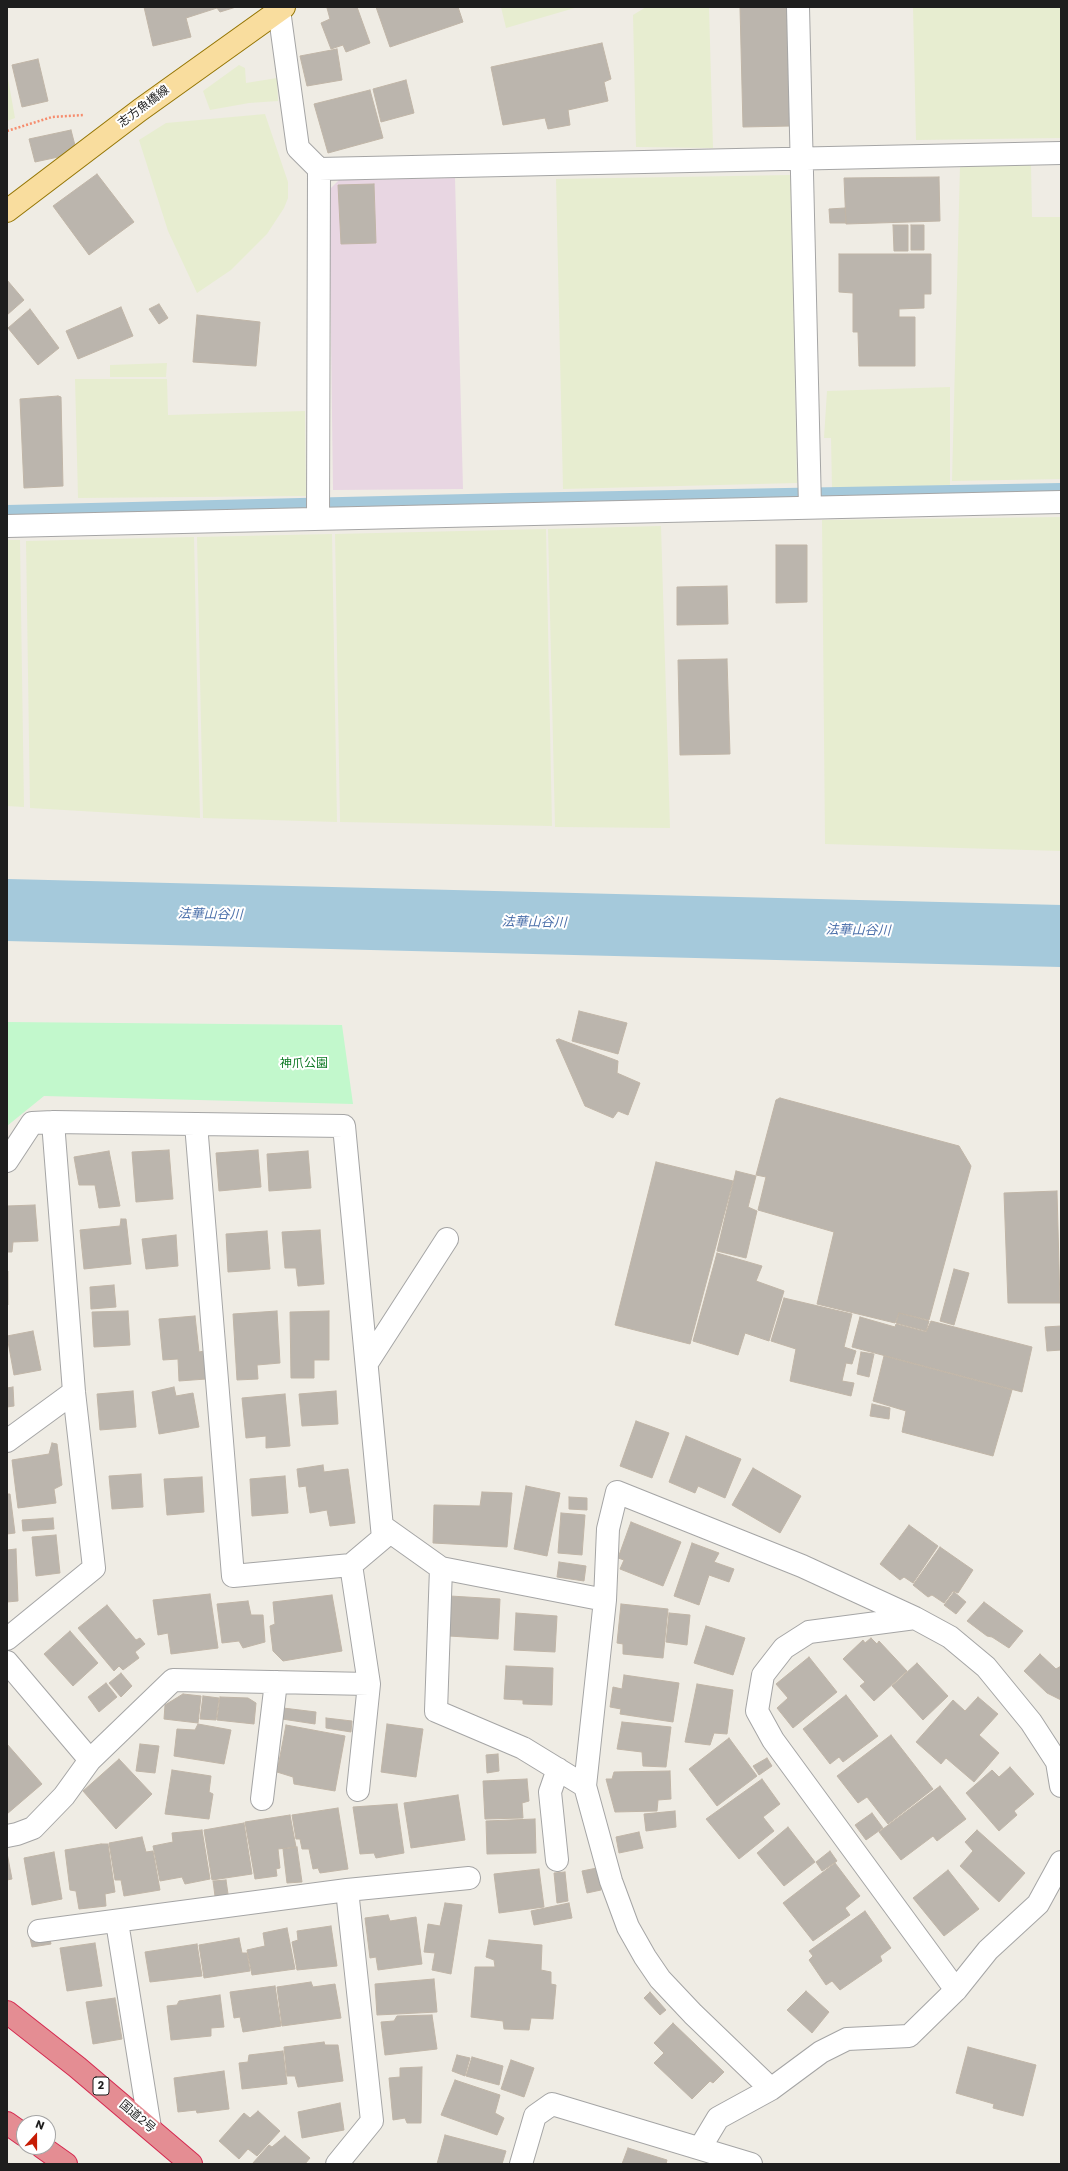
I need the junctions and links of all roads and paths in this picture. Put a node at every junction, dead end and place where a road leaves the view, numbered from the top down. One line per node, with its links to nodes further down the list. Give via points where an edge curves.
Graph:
1 (798, 7): 6 (street)
2 (282, 8): 3 (main road, 志方魚橋線); 7 (street, via 298,148)
3 (131, 117): 4 (path, via 52,117); 8 (main road, 志方魚橋線)
4 (7, 131)
5 (1061, 153): 6 (street)
6 (802, 158): 7 (street); 10 (street)
7 (319, 169): 11 (street)
8 (7, 211)
9 (1061, 502): 10 (street)
10 (810, 507): 11 (street)
11 (318, 518): 12 (street)
12 (7, 526)
13 (53, 1122): 14 (street); 15 (street, via 32,1123); 18 (street)
14 (196, 1124): 17 (street, via 344,1126); 21 (street, via 233,1576)
15 (7, 1161)
16 (446, 1239): 17 (street)
17 (367, 1363): 20 (street)
18 (74, 1392): 19 (street); 25 (street, via 94,1568)
19 (7, 1441)
20 (382, 1526): 21 (street, via 383,1538); 22 (street)
21 (351, 1565): 28 (street)
22 (440, 1568): 23 (street); 30 (street, via 436,1711 523,1748)
23 (605, 1600): 24 (street, via 608,1529 617,1492 802,1566); 31 (street)
24 (916, 1618): 32 (street, via 950,1636 994,1677 1031,1722 1057,1762); 42 (street, via 809,1632 784,1648 763,1674 757,1711 773,1740)
25 (7, 1639)
26 (7, 1662): 29 (street)
27 (276, 1682): 28 (street); 29 (street, via 173,1680); 34 (street)
28 (369, 1684): 33 (street)
29 (90, 1760): 35 (street, via 64,1796 34,1828)
30 (558, 1769): 31 (street); 36 (street, via 550,1792)
31 (586, 1786): 44 (street, via 611,1881 628,1926 645,1957 660,1979 693,2014)
32 (1061, 1786)
33 (358, 1790)
34 (262, 1799)
35 (7, 1836)
36 (557, 1860)
37 (1061, 1862): 42 (street, via 1038,1904 988,1950)
38 (469, 1878): 39 (street)
39 (347, 1890): 40 (street); 52 (street, via 372,2121)
40 (117, 1922): 41 (street); 46 (street)
41 (39, 1931)
42 (956, 1990): 44 (street, via 909,2036 847,2039 820,2052)
43 (7, 2012): 46 (highway, 国道2号 / 2)
44 (771, 2089): 48 (street, via 718,2118)
45 (7, 2123): 47 (highway)
46 (150, 2128): 51 (highway, 国道2号 / 2)
47 (16, 2129)
48 (700, 2148): 53 (street, via 552,2104 535,2116); 54 (street)
49 (53, 2155): 50 (highway)
50 (66, 2164)
51 (191, 2164)
52 (337, 2164)
53 (521, 2164)
54 (751, 2164)

